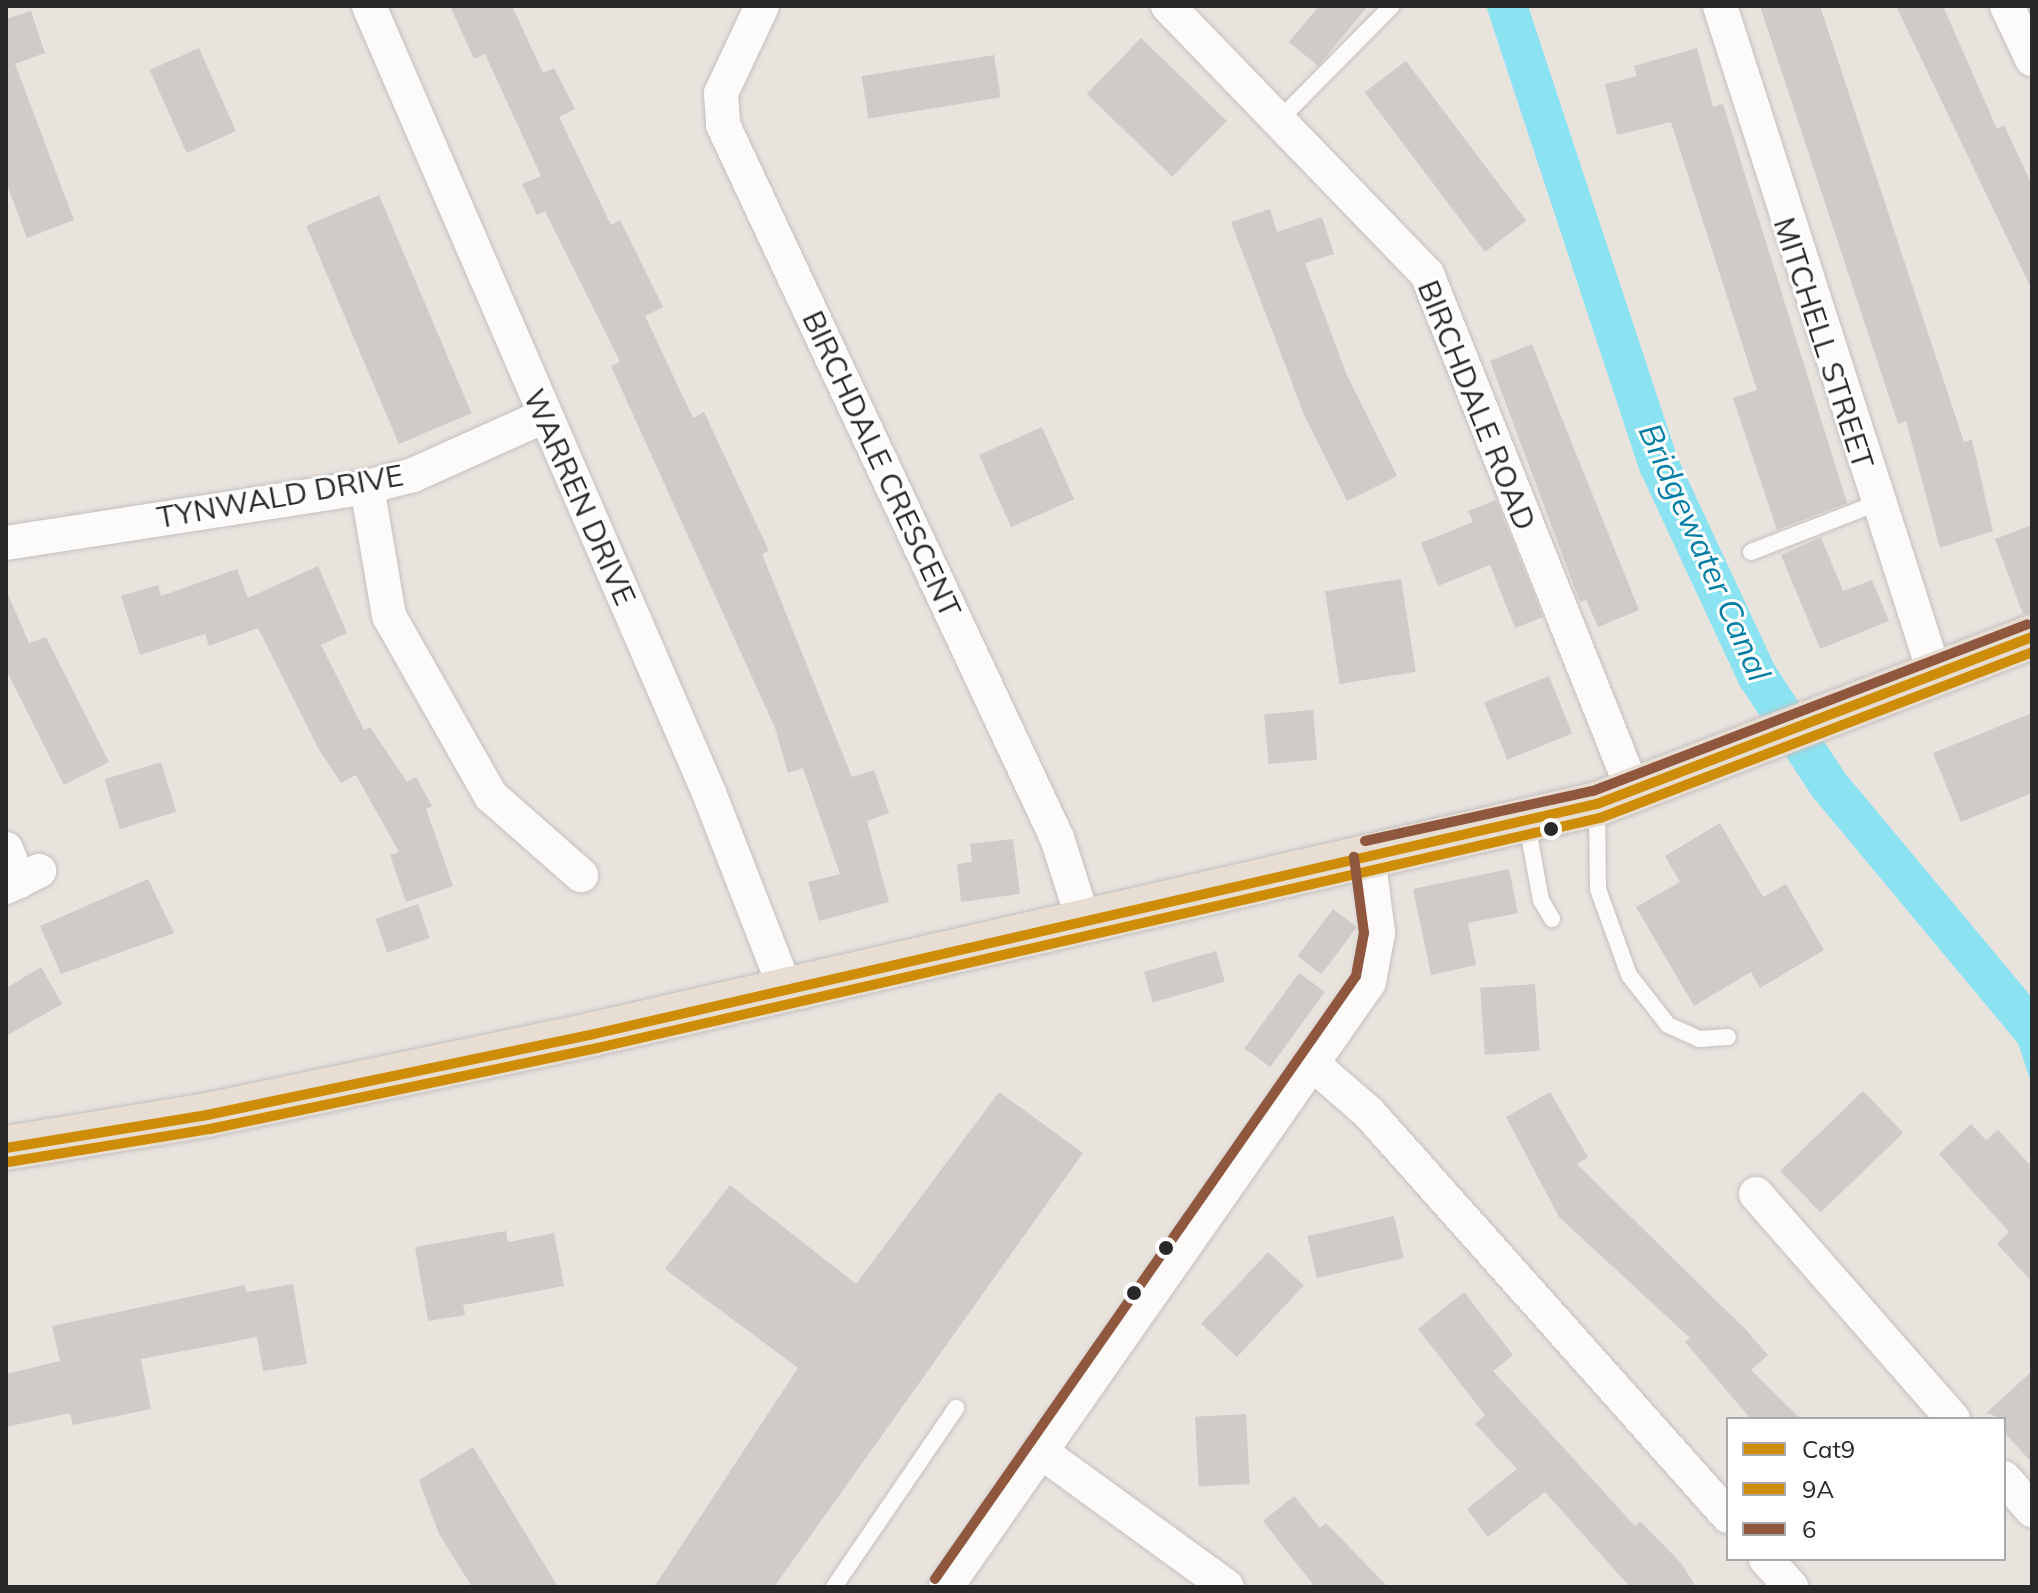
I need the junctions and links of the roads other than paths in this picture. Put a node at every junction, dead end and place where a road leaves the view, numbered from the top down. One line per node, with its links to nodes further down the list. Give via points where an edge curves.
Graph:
1 (369, 6): 9 (street, WARREN DRIVE)
2 (762, 6): 23 (street, BIRCHDALE CRESCENT, via 721,93 723,125 1057,838)
3 (1168, 6): 8 (street, BIRCHDALE ROAD)
4 (1392, 6): 8 (lane)
5 (1720, 6): 11 (street, MITCHELL STREET)
6 (2007, 6): 7 (street)
7 (2032, 59)
8 (1282, 117): 16 (street, BIRCHDALE ROAD, via 1427,274)
9 (544, 416): 10 (street, TYNWALD DRIVE, via 413,475); 24 (street, WARREN DRIVE, via 709,793)
10 (367, 487): 12 (street, TYNWALD DRIVE); 20 (street, via 389,616 491,796)
11 (1875, 504): 13 (lane); 15 (street, MITCHELL STREET)
12 (6, 543)
13 (1751, 552)
14 (2032, 637): 15 (highway)
15 (1936, 678): 16 (highway)
16 (1615, 797): 17 (highway); 25 (lane, via 1598,889 1629,975 1668,1025 1699,1039)
17 (1526, 818): 19 (highway); 22 (lane, via 1541,900)
18 (6, 849): 21 (street)
19 (1368, 855): 23 (highway); 26 (street, via 1378,933 1369,982)
20 (581, 875)
21 (21, 880)
22 (1552, 919)
23 (1085, 925): 24 (highway)
24 (786, 991): 27 (highway, via 207,1115)
25 (1728, 1037)
26 (1315, 1066): 31 (street); 34 (street, via 1369,1113)
27 (6, 1148)
28 (1756, 1194): 30 (street)
29 (956, 1408): 36 (lane)
30 (1951, 1417)
31 (1040, 1451): 37 (street); 38 (street)
32 (2006, 1480): 33 (street)
33 (2032, 1510)
34 (1726, 1514)
35 (1768, 1561): 39 (street)
36 (834, 1587)
37 (946, 1587)
38 (1227, 1587)
39 (1791, 1587)

